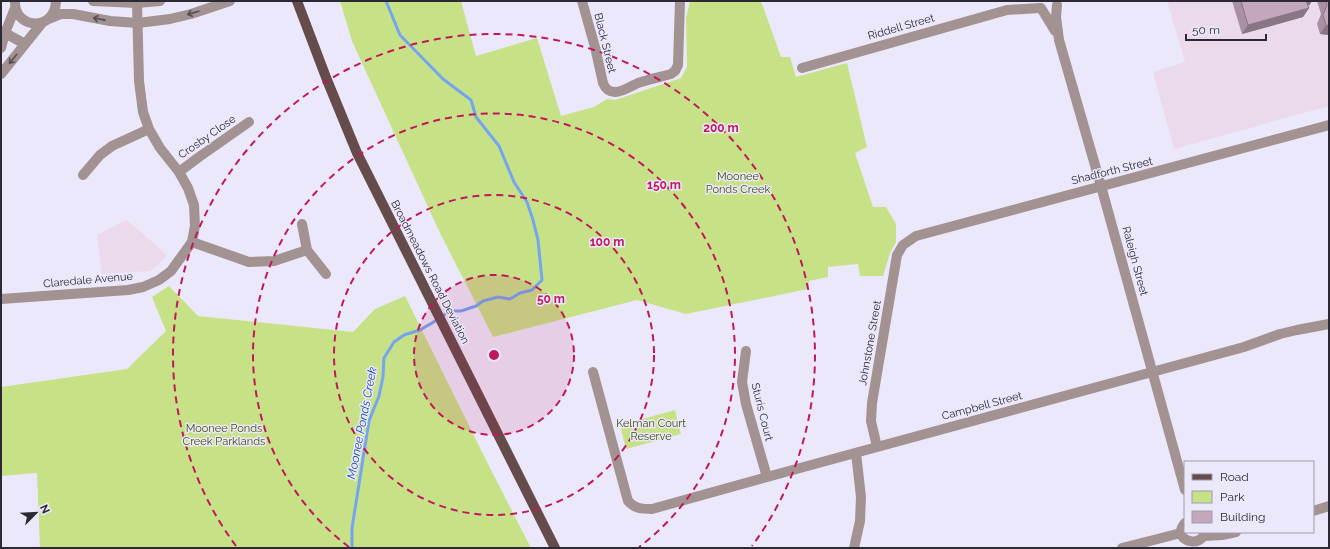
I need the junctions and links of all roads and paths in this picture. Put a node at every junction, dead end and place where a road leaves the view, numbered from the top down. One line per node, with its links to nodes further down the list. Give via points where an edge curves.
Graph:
1 (56, 1): 15 (street, via 53,14)
2 (93, 1): 10 (street)
3 (160, 1): 10 (street)
4 (230, 1): 12 (street)
5 (297, 1): 50 (main road, Broadmeadows Road Deviation, via 347,132)
6 (582, 1): 7 (street, Black Street, via 596,47 603,83 612,92 675,71 678,65)
7 (680, 1)
8 (1026, 1): 14 (street, Riddell Street)
9 (1058, 2): 13 (street, Riddell Street, via 1051,9); 18 (street, Raleigh Street, via 1056,17)
10 (137, 3): 16 (street, Claredale Avenue)
11 (15, 4): 15 (street, via 18,14 29,23); 17 (street)
12 (214, 4): 16 (street, one-way to 16, via 191,14)
13 (1039, 6): 14 (street, Riddell Street); 18 (street, Raleigh Street)
14 (1007, 10): 21 (street, Riddell Street)
15 (45, 21): 16 (street, one-way to 15, via 73,14 61,14); 19 (street)
16 (138, 23): 25 (street, Claredale Avenue, via 139,81 143,112)
17 (5, 33): 19 (street); 20 (street)
18 (1060, 40): 28 (street, Raleigh Street)
19 (25, 44): 22 (street, one-way to 22)
20 (1, 48)
21 (802, 68)
22 (1, 74)
23 (249, 122): 26 (street, Crosby Close)
24 (1329, 125): 28 (street, Shadforth Street)
25 (149, 129): 26 (street, Claredale Avenue); 27 (street, via 112,146 100,155)
26 (179, 172): 30 (street, Claredale Avenue, via 194,204 195,226)
27 (83, 175)
28 (1101, 186): 31 (street, Shadforth Street, via 916,236); 38 (street, Raleigh Street)
29 (302, 224): 32 (street)
30 (192, 242): 32 (street, via 249,262 274,261); 34 (street, Claredale Avenue, via 171,271 143,287)
31 (903, 245): 39 (street, Johnstone Street, via 897,256 872,403 870,421)
32 (307, 250): 33 (street)
33 (326, 274)
34 (1, 299)
35 (1329, 324): 38 (street, Campbell Street, via 1280,334 1244,347)
36 (746, 351): 41 (street, Sturis Court, via 742,382)
37 (593, 372): 41 (street, Campbell Street, via 626,495 631,504 640,509 652,510)
38 (1153, 372): 39 (street, Campbell Street); 42 (street, Raleigh Street)
39 (877, 447): 40 (street, Campbell Street)
40 (856, 453): 41 (street, Campbell Street); 51 (street, via 861,497 860,521)
41 (767, 477)
42 (1184, 486)
43 (1329, 506): 44 (street)
44 (1314, 511)
45 (1184, 524): 46 (street)
46 (1181, 533): 49 (street, via 1184,541); 52 (street)
47 (1231, 533): 48 (street)
48 (1205, 534): 49 (street)
49 (1195, 546)
50 (555, 548)
51 (854, 548)
52 (1122, 548)

